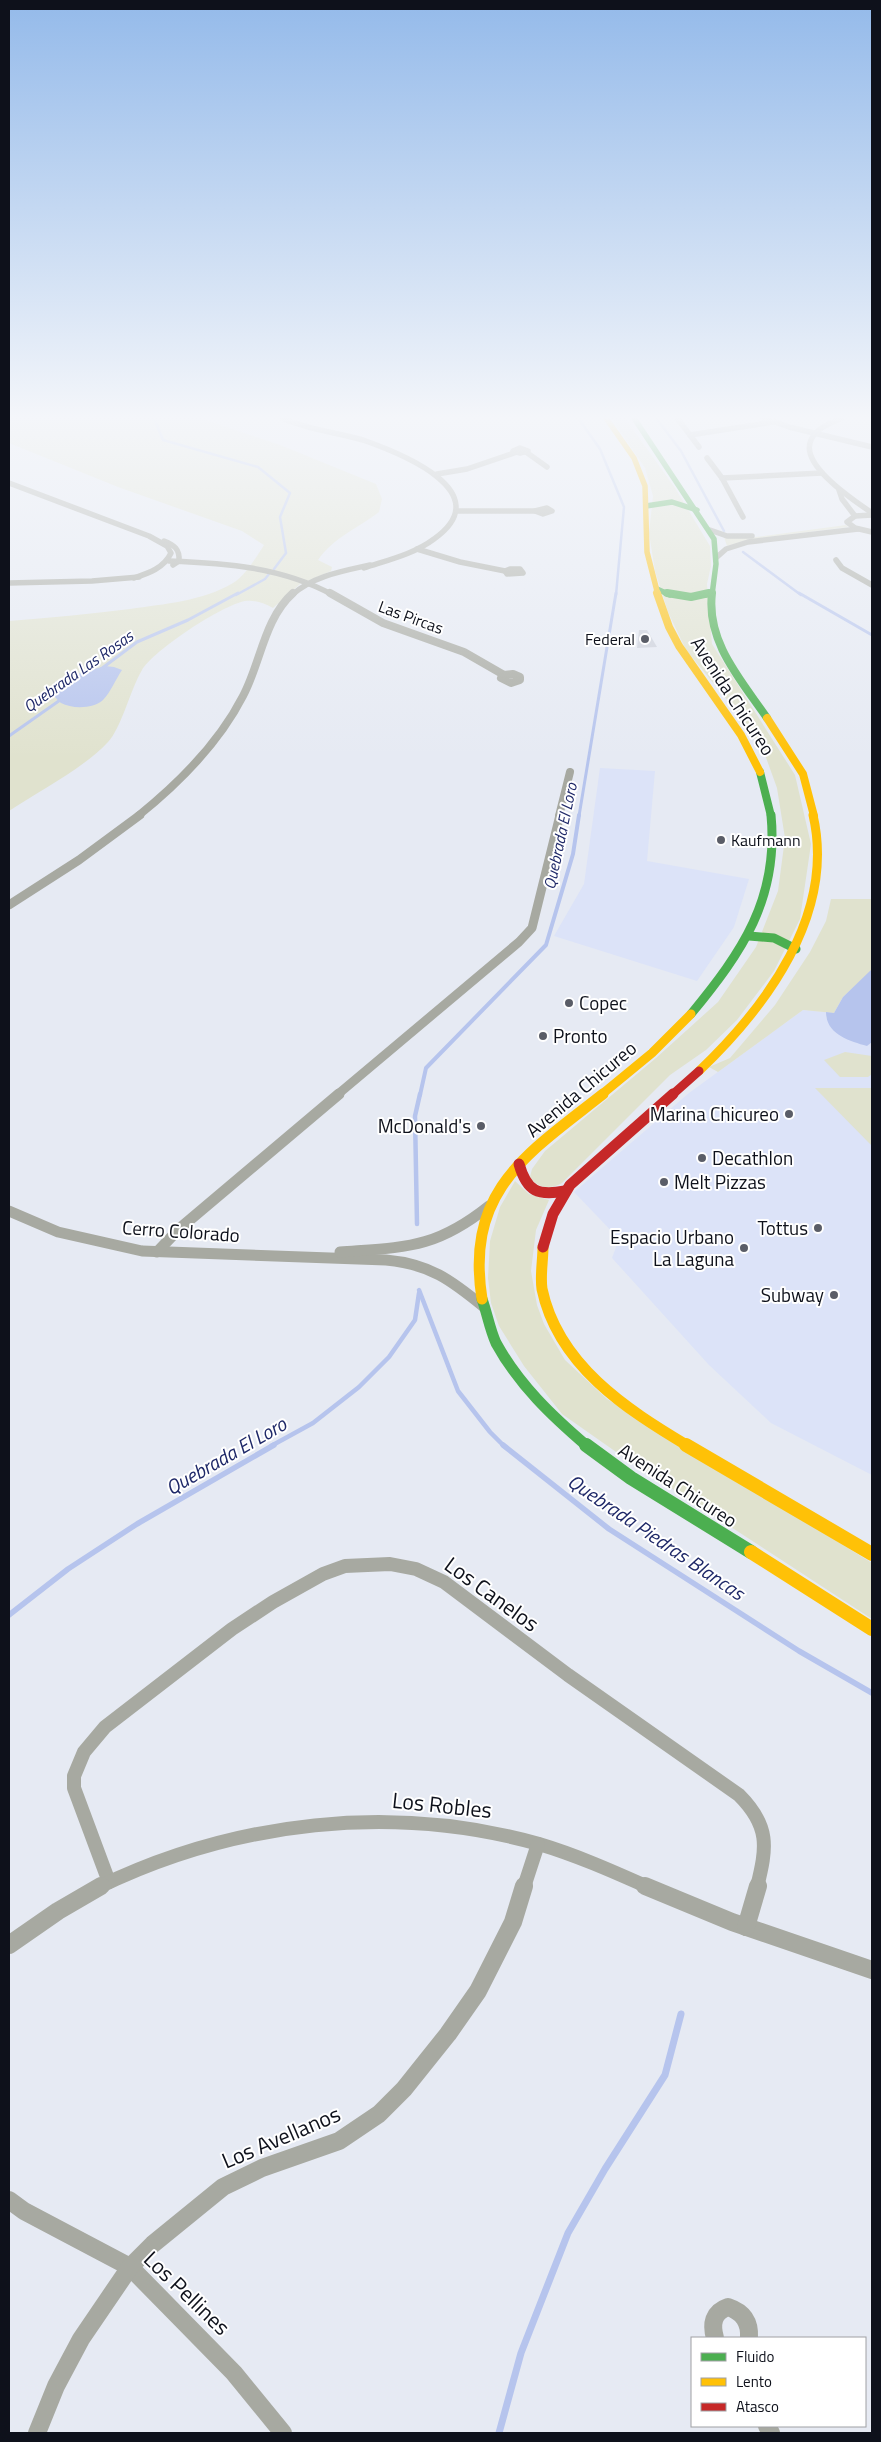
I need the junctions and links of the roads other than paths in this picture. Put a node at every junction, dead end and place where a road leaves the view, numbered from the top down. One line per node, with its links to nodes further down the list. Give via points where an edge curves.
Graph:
1 (138, 532): 8 (street)
2 (441, 532): 9 (street)
3 (647, 532): 21 (main road, Avenida Chicureo, via 647,550)
4 (711, 532): 10 (main road, Avenida Chicureo)
5 (716, 532): 6 (street, via 743,537)
6 (781, 532)
7 (833, 532): 10 (street, via 748,542 726,549)
8 (156, 539): 12 (street, via 168,546 171,553); 13 (street, via 178,548)
9 (417, 549): 14 (street); 15 (street)
10 (718, 557): 22 (main road, Avenida Chicureo)
11 (836, 560): 19 (street, via 842,568)
12 (169, 561): 13 (street, Las Pircas); 16 (street)
13 (179, 561): 16 (street, via 150,575); 18 (street, Las Pircas, via 263,569)
14 (370, 565): 18 (street); 20 (street)
15 (505, 571)
16 (134, 578): 17 (street)
17 (9, 583)
18 (309, 583): 20 (street, Las Pircas); 23 (street, via 288,598)
19 (872, 585)
20 (316, 586): 23 (street); 24 (street, Las Pircas, via 366,616 475,655)
21 (657, 589): 22 (main road, via 684,598); 27 (main road, Avenida Chicureo, via 675,640 739,732 755,760 769,796 773,834 770,880)
22 (712, 592): 28 (main road, Avenida Chicureo, via 714,628 724,656 800,767 814,808 818,869 812,904)
23 (277, 614): 26 (street, via 239,702 216,738 187,771 119,832)
24 (504, 675)
25 (570, 772): 33 (street, via 532,928)
26 (9, 905)
27 (749, 936): 28 (main road, via 774,938); 29 (main road, Avenida Chicureo, via 711,993 655,1049)
28 (796, 949): 30 (main road, Avenida Chicureo, via 760,1006 719,1053)
29 (519, 1164): 30 (main road, via 522,1181 531,1189 547,1194); 31 (main road, Avenida Chicureo)
30 (565, 1191): 36 (main road, Avenida Chicureo, via 544,1232 540,1280 556,1330 588,1374 650,1421 779,1502)
31 (489, 1206): 34 (street, Cerro Colorado, via 452,1232 424,1243); 35 (main road, Avenida Chicureo, via 478,1244 478,1271)
32 (9, 1211): 33 (street, Cerro Colorado, via 58,1232)
33 (156, 1252): 34 (street, Cerro Colorado)
34 (297, 1257): 35 (street, Cerro Colorado, via 417,1263 442,1273)
35 (484, 1306): 37 (main road, Avenida Chicureo, via 509,1367 530,1395 569,1432 626,1473)
36 (872, 1554)
37 (872, 1629)
38 (538, 1844): 39 (street, Los Robles, via 475,1830 415,1823 320,1824 268,1831 197,1849); 40 (street, Los Robles, via 596,1864); 44 (street, Los Avellanos, via 513,1922 478,1991 448,2034 392,2101 339,2141 262,2168 223,2186)
39 (109, 1882): 40 (street, Los Canelos, via 74,1788 77,1766 94,1738 177,1670 287,1594 345,1566 390,1564 416,1569 444,1582 747,1803 759,1820 763,1852 758,1886); 41 (street, Los Robles)
40 (746, 1927): 42 (street, Los Robles)
41 (9, 1945)
42 (872, 1970)
43 (9, 2200): 44 (street, Los Pellines, via 100,2254)
44 (130, 2267): 47 (street, Los Avellanos, via 76,2346); 48 (street, Los Pellines, via 234,2373)
45 (715, 2337): 46 (street, via 713,2320 716,2313 728,2307 747,2319)
46 (749, 2337)
47 (36, 2433)
48 (283, 2433)

